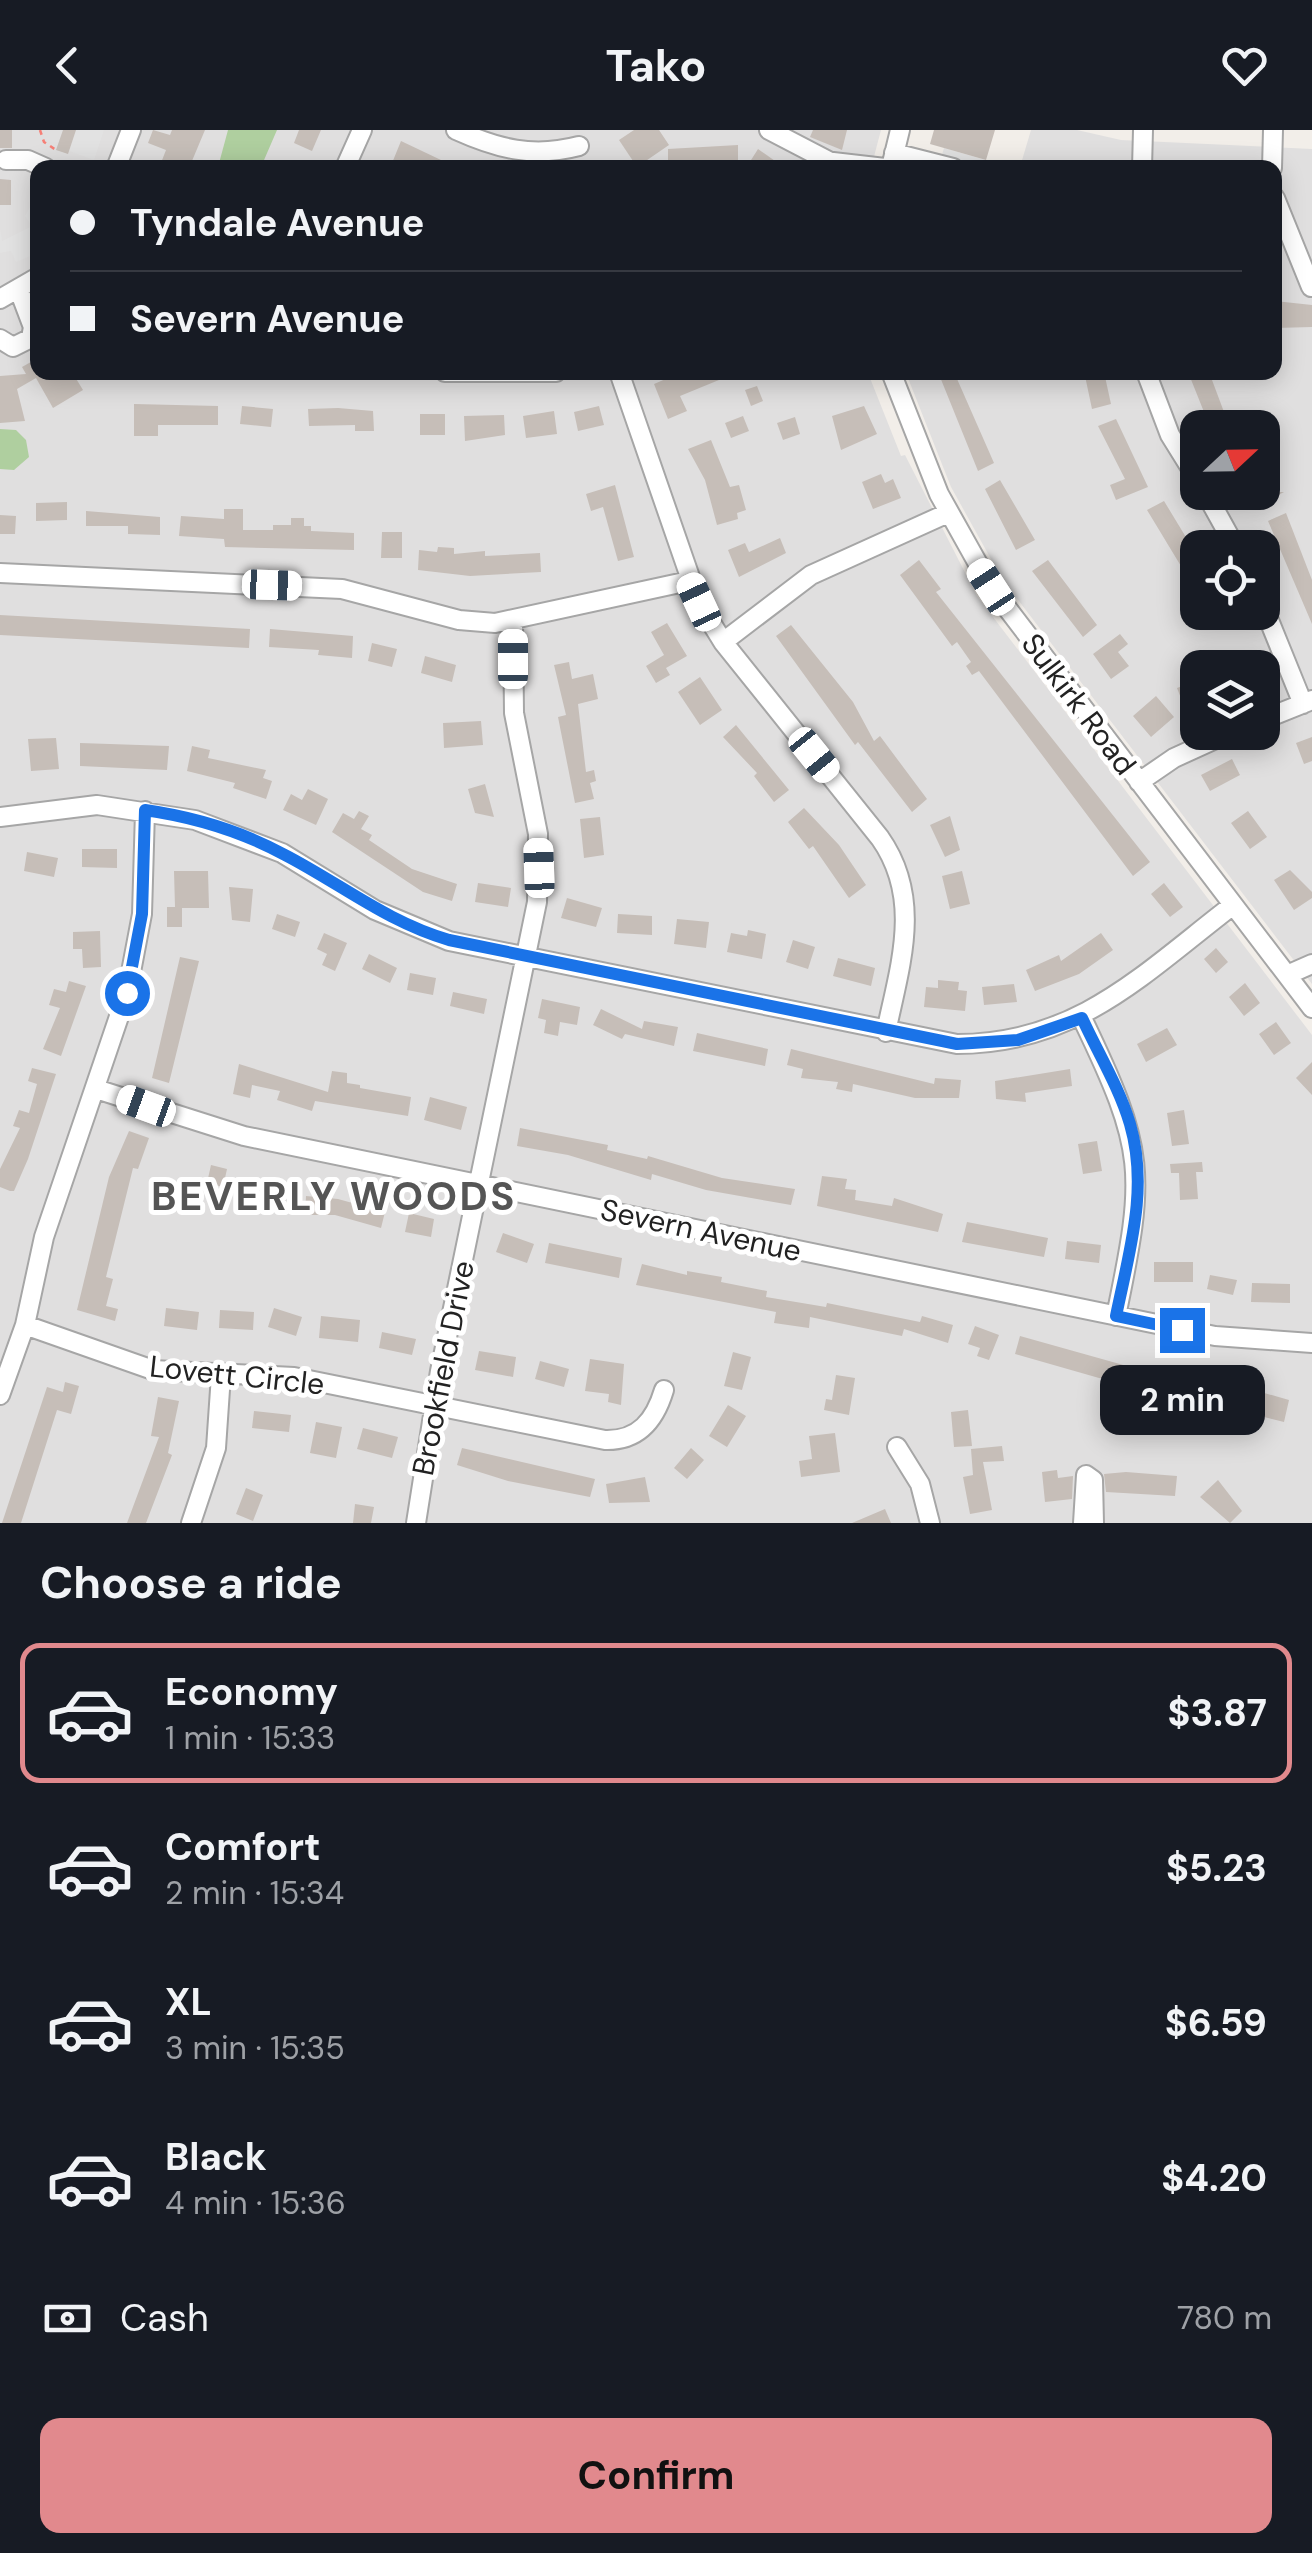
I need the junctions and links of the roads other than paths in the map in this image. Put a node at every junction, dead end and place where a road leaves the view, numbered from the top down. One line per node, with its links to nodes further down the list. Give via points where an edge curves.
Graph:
1 (131, 130): 10 (street)
2 (362, 130): 11 (street)
3 (456, 130): 8 (street, via 516,151)
4 (900, 130): 13 (street)
5 (1143, 130): 14 (street)
6 (1273, 130): 15 (street)
7 (779, 132): 12 (street)
8 (579, 146)
9 (6, 160): 16 (street)
10 (119, 160)
11 (349, 160)
12 (829, 160)
13 (891, 160)
14 (1142, 160)
15 (1272, 160)
16 (30, 161)
17 (1282, 215): 19 (street)
18 (30, 282): 20 (street)
19 (1311, 287)
20 (18, 290): 21 (street); 22 (street)
21 (0, 299)
22 (30, 320)
23 (30, 338): 24 (street, via 13,347)
24 (0, 339)
25 (621, 380): 31 (street)
26 (894, 380): 29 (street, Sulkirk Road)
27 (1149, 380): 28 (street)
28 (1180, 451)
29 (948, 512): 34 (street, via 812,576); 38 (street, Sulkirk Road, via 991,587)
30 (0, 574): 32 (street, via 311,586 459,620)
31 (689, 581): 32 (street); 34 (street)
32 (513, 622): 42 (street, Brookfield Drive, via 514,713 538,834)
33 (1275, 630): 35 (street)
34 (723, 642): 47 (street, via 896,866 907,929)
35 (1308, 702): 36 (street)
36 (1280, 713)
37 (1191, 750): 38 (street)
38 (1139, 782): 41 (street, Sulkirk Road)
39 (145, 810): 40 (street, via 97,806); 42 (street, via 247,836 422,932); 48 (street, via 137,945)
40 (0, 817)
41 (1233, 905): 44 (street, Sulkirk Road); 46 (street)
42 (526, 957): 47 (street); 49 (street, Brookfield Drive)
43 (1312, 964): 44 (street)
44 (1287, 975): 45 (street, Sulkirk Road)
45 (1312, 1008)
46 (1082, 1018): 47 (street, via 988,1044); 50 (street, via 1136,1151 1137,1213)
47 (886, 1032)
48 (96, 1088): 49 (street, Severn Avenue, via 244,1136); 51 (street, via 44,1237)
49 (478, 1184): 50 (street, Severn Avenue); 56 (street, Brookfield Drive)
50 (1116, 1316): 52 (street, Severn Avenue, via 1252,1342)
51 (25, 1326): 53 (street, Lovett Circle, via 153,1370); 55 (street)
52 (1312, 1344)
53 (221, 1375): 56 (street, Lovett Circle, via 294,1378); 58 (street, via 216,1448)
54 (664, 1390): 56 (street, Lovett Circle, via 646,1426 618,1440)
55 (0, 1395)
56 (434, 1405): 59 (street, Brookfield Drive)
57 (897, 1446): 60 (street, via 916,1475)
58 (191, 1523)
59 (416, 1523)
60 (930, 1523)
61 (1083, 1523): 62 (street, via 1086,1475 1092,1480)
62 (1094, 1523)

